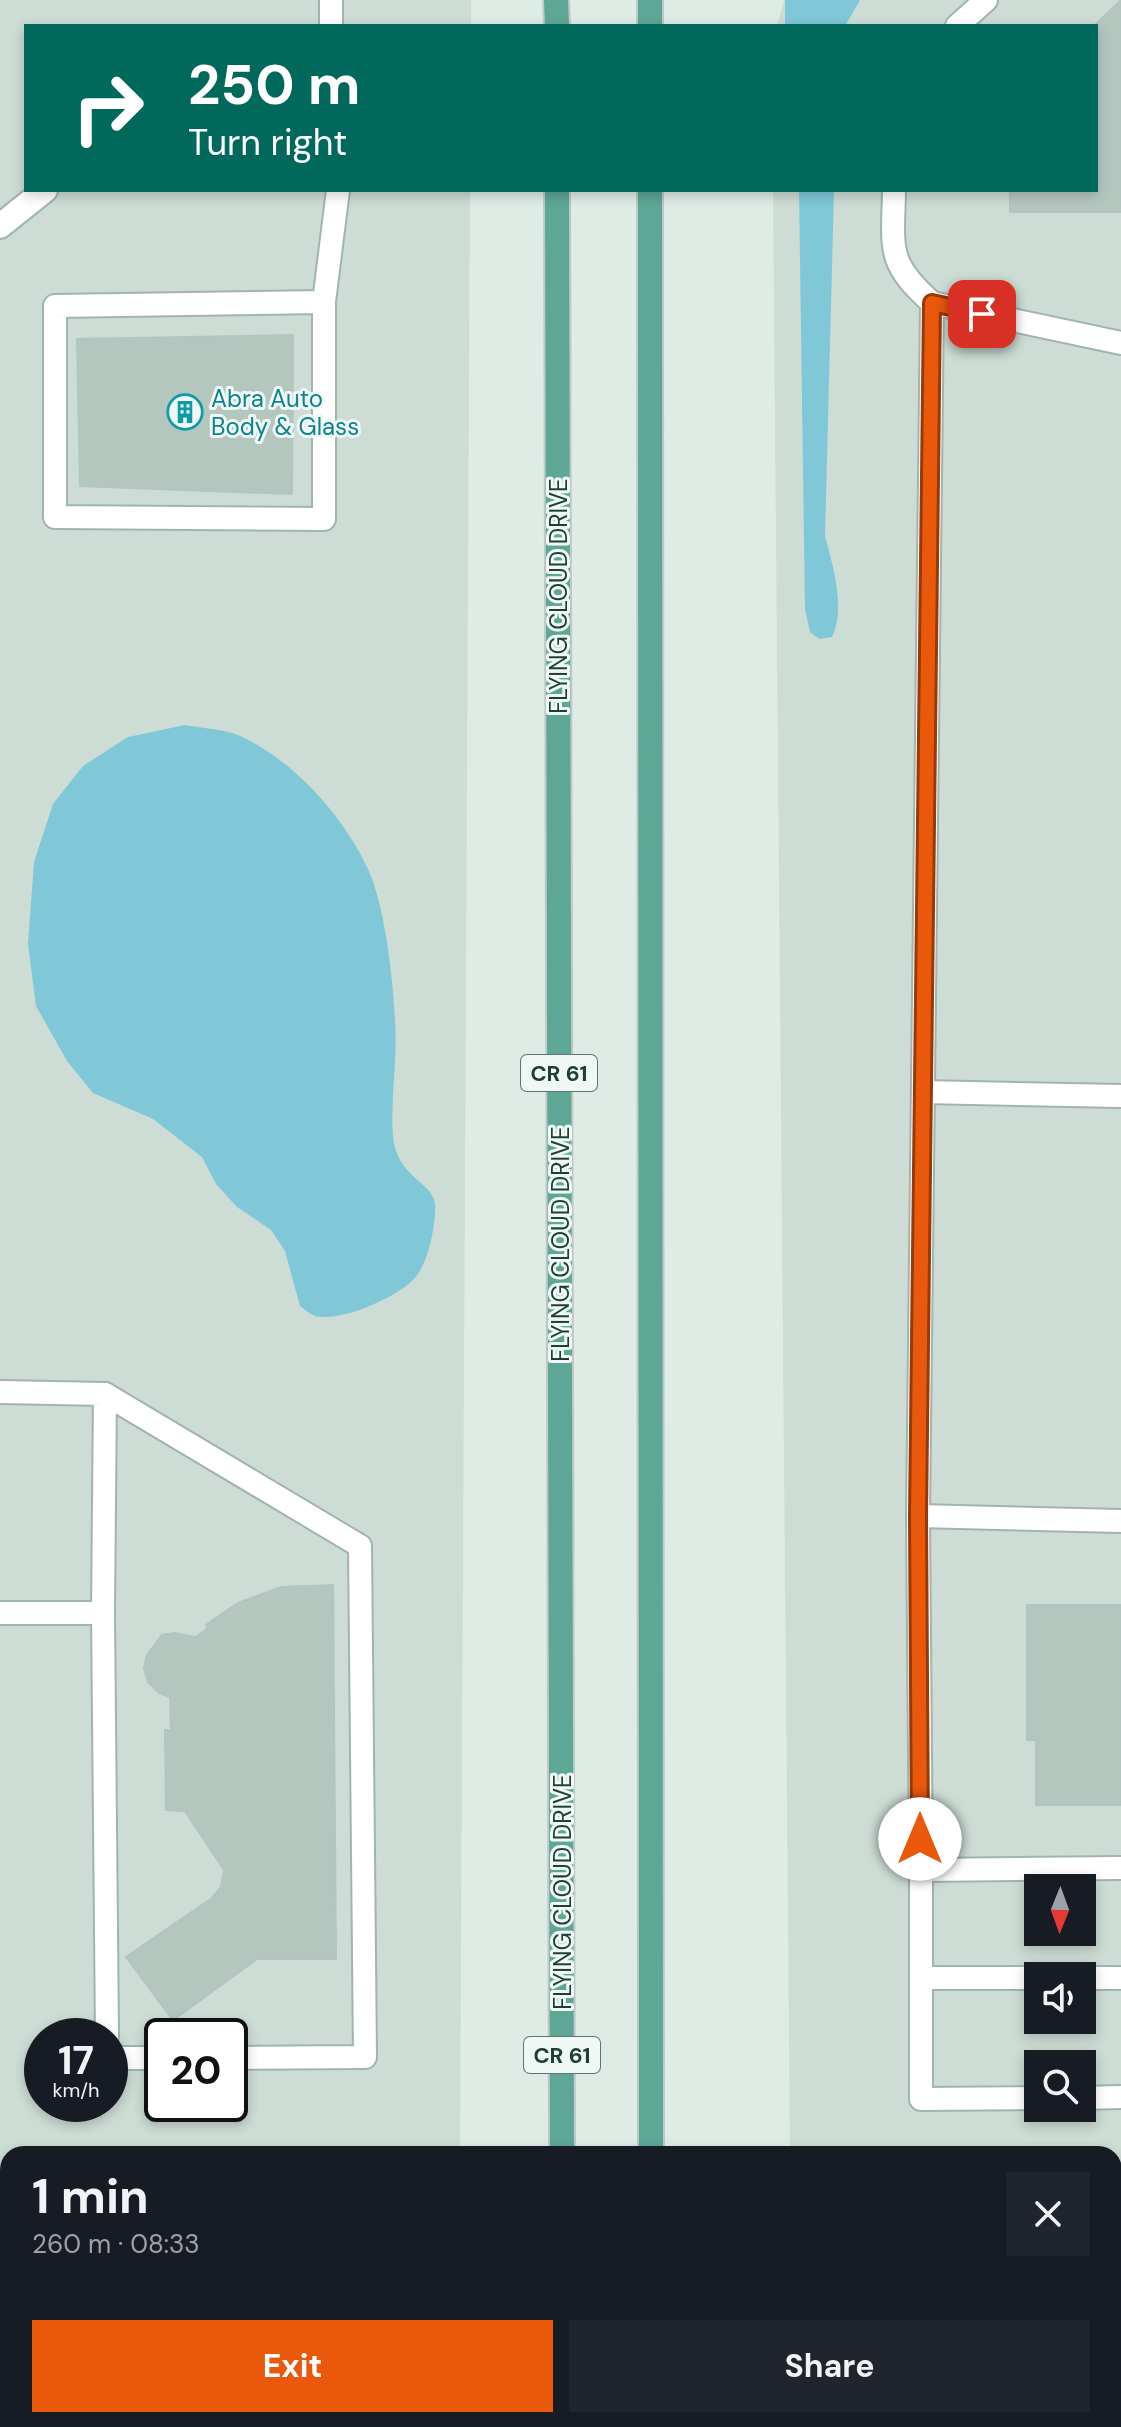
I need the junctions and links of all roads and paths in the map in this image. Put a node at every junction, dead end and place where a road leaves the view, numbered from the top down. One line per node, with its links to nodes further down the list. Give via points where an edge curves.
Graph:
1 (331, 0): 5 (lane)
2 (556, 0): 6 (main road)
3 (650, 0): 7 (main road)
4 (986, 0): 8 (lane)
5 (331, 24)
6 (557, 24)
7 (650, 24)
8 (959, 24)
9 (42, 192): 14 (street)
10 (338, 192): 15 (lane)
11 (557, 192): 37 (main road, FLYING CLOUD DRIVE / CR 61)
12 (650, 192): 38 (main road)
13 (894, 192): 16 (lane, via 893,255 907,281)
14 (0, 225)
15 (324, 302): 15 (lane, via 55,306 55,517 324,519)
16 (932, 303): 17 (lane); 18 (lane)
17 (1121, 343)
18 (923, 1092): 19 (lane); 22 (lane)
19 (1121, 1096)
20 (0, 1392): 21 (lane)
21 (105, 1394): 25 (lane); 33 (lane, via 360,1546 365,2057)
22 (918, 1516): 23 (lane); 27 (lane)
23 (1121, 1521)
24 (0, 1613): 25 (lane)
25 (103, 1613): 32 (lane)
26 (1121, 1868): 27 (lane)
27 (921, 1870): 28 (lane)
28 (921, 1978): 29 (lane); 35 (lane, via 921,2099)
29 (1024, 1978)
30 (1096, 1978): 31 (lane)
31 (1121, 1978)
32 (107, 2018)
33 (248, 2058)
34 (1121, 2097): 36 (lane)
35 (1024, 2098)
36 (1096, 2098)
37 (562, 2146)
38 (651, 2146)

